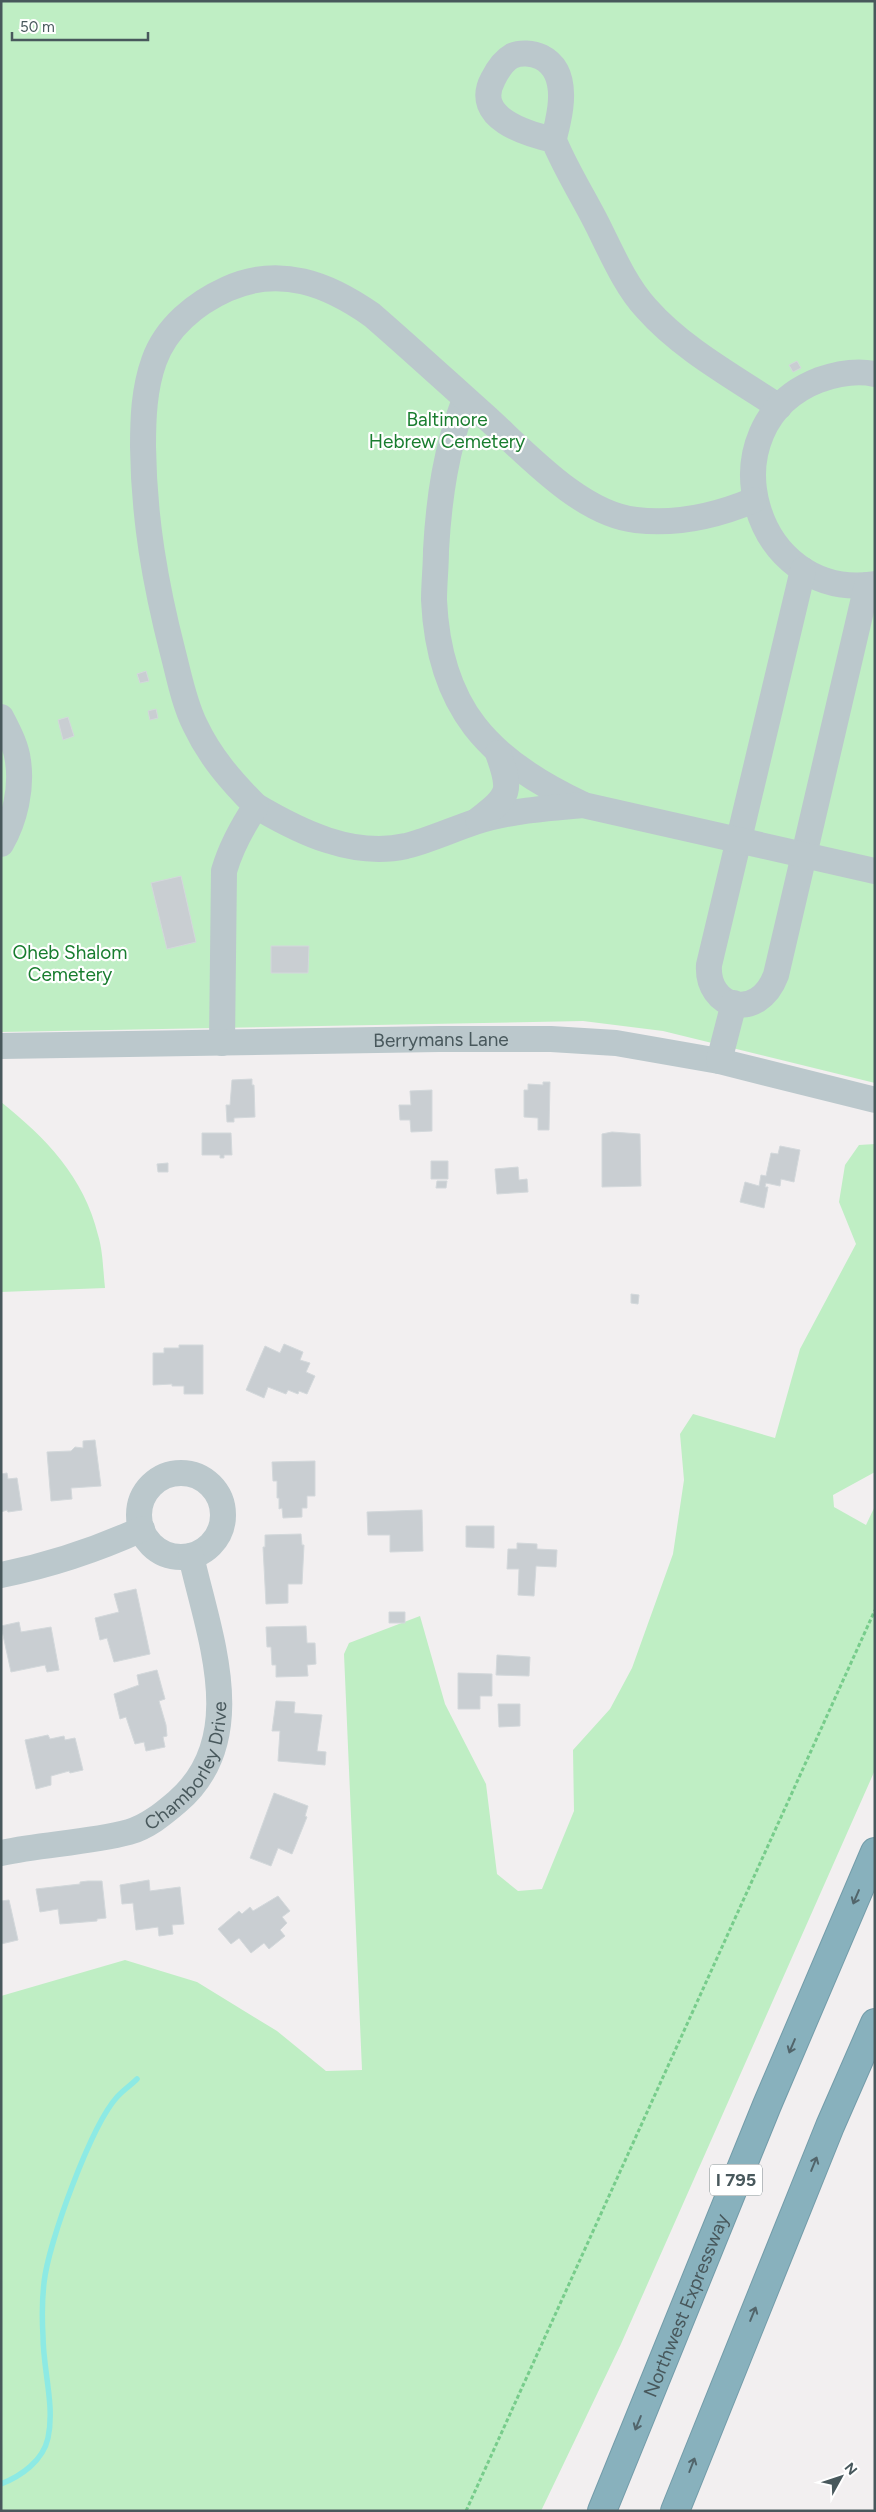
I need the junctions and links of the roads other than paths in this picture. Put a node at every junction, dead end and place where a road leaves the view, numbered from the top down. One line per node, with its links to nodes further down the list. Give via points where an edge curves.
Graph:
1 (554, 140): 4 (street, via 616,261 645,308 669,331)
2 (875, 374): 4 (street, via 851,372 830,376 793,394)
3 (465, 398): 5 (street, via 549,473 580,498 604,511 635,520 690,520 722,513); 9 (street, via 451,436 442,483 434,599 439,645 450,682 463,710); 11 (street, via 372,315 324,286 297,279 268,278 242,282 212,296 187,313 170,333 155,359 143,414 143,473 147,530 167,630 194,724 231,781)
4 (779, 408): 5 (street, via 757,446 752,466)
5 (754, 500): 6 (street, via 770,539)
6 (803, 570): 7 (street, via 836,583); 13 (street)
7 (871, 585): 15 (street)
8 (1, 717): 14 (street, via 14,744 18,784 9,830)
9 (498, 753): 10 (street, via 545,787); 12 (street, via 508,779 506,792 498,805)
10 (583, 805): 12 (street, via 539,809); 13 (street)
11 (256, 806): 12 (street, via 314,836 343,845 370,848 411,845); 18 (street, via 230,850 224,871)
12 (475, 822)
13 (738, 838): 15 (street); 17 (street, via 709,976 713,988 722,998)
14 (1, 844)
15 (804, 854): 16 (street); 17 (street, via 772,985 758,1002 747,1006)
16 (875, 871)
17 (734, 1003): 20 (street)
18 (222, 1043): 19 (street, Berrymans Lane); 20 (street, Berrymans Lane, via 551,1039 616,1043)
19 (1, 1046)
20 (718, 1062): 21 (street, Berrymans Lane)
21 (875, 1100)
22 (142, 1529): 23 (street, via 159,1551 173,1556); 23 (street, via 139,1512 150,1487 172,1474 197,1476 216,1491 223,1514 222,1527 214,1541 205,1550); 24 (street, via 77,1556)
23 (191, 1556): 26 (street, Chamborley Drive, via 219,1680 220,1709 212,1755 201,1776 168,1810 130,1832)
24 (1, 1575)
25 (875, 1852): 28 (highway, Northwest Expressway / I 795, one-way to 28, via 767,2105)
26 (1, 1853)
27 (875, 2023): 29 (highway, one-way to 27, via 826,2135)
28 (602, 2511)
29 (675, 2511)

